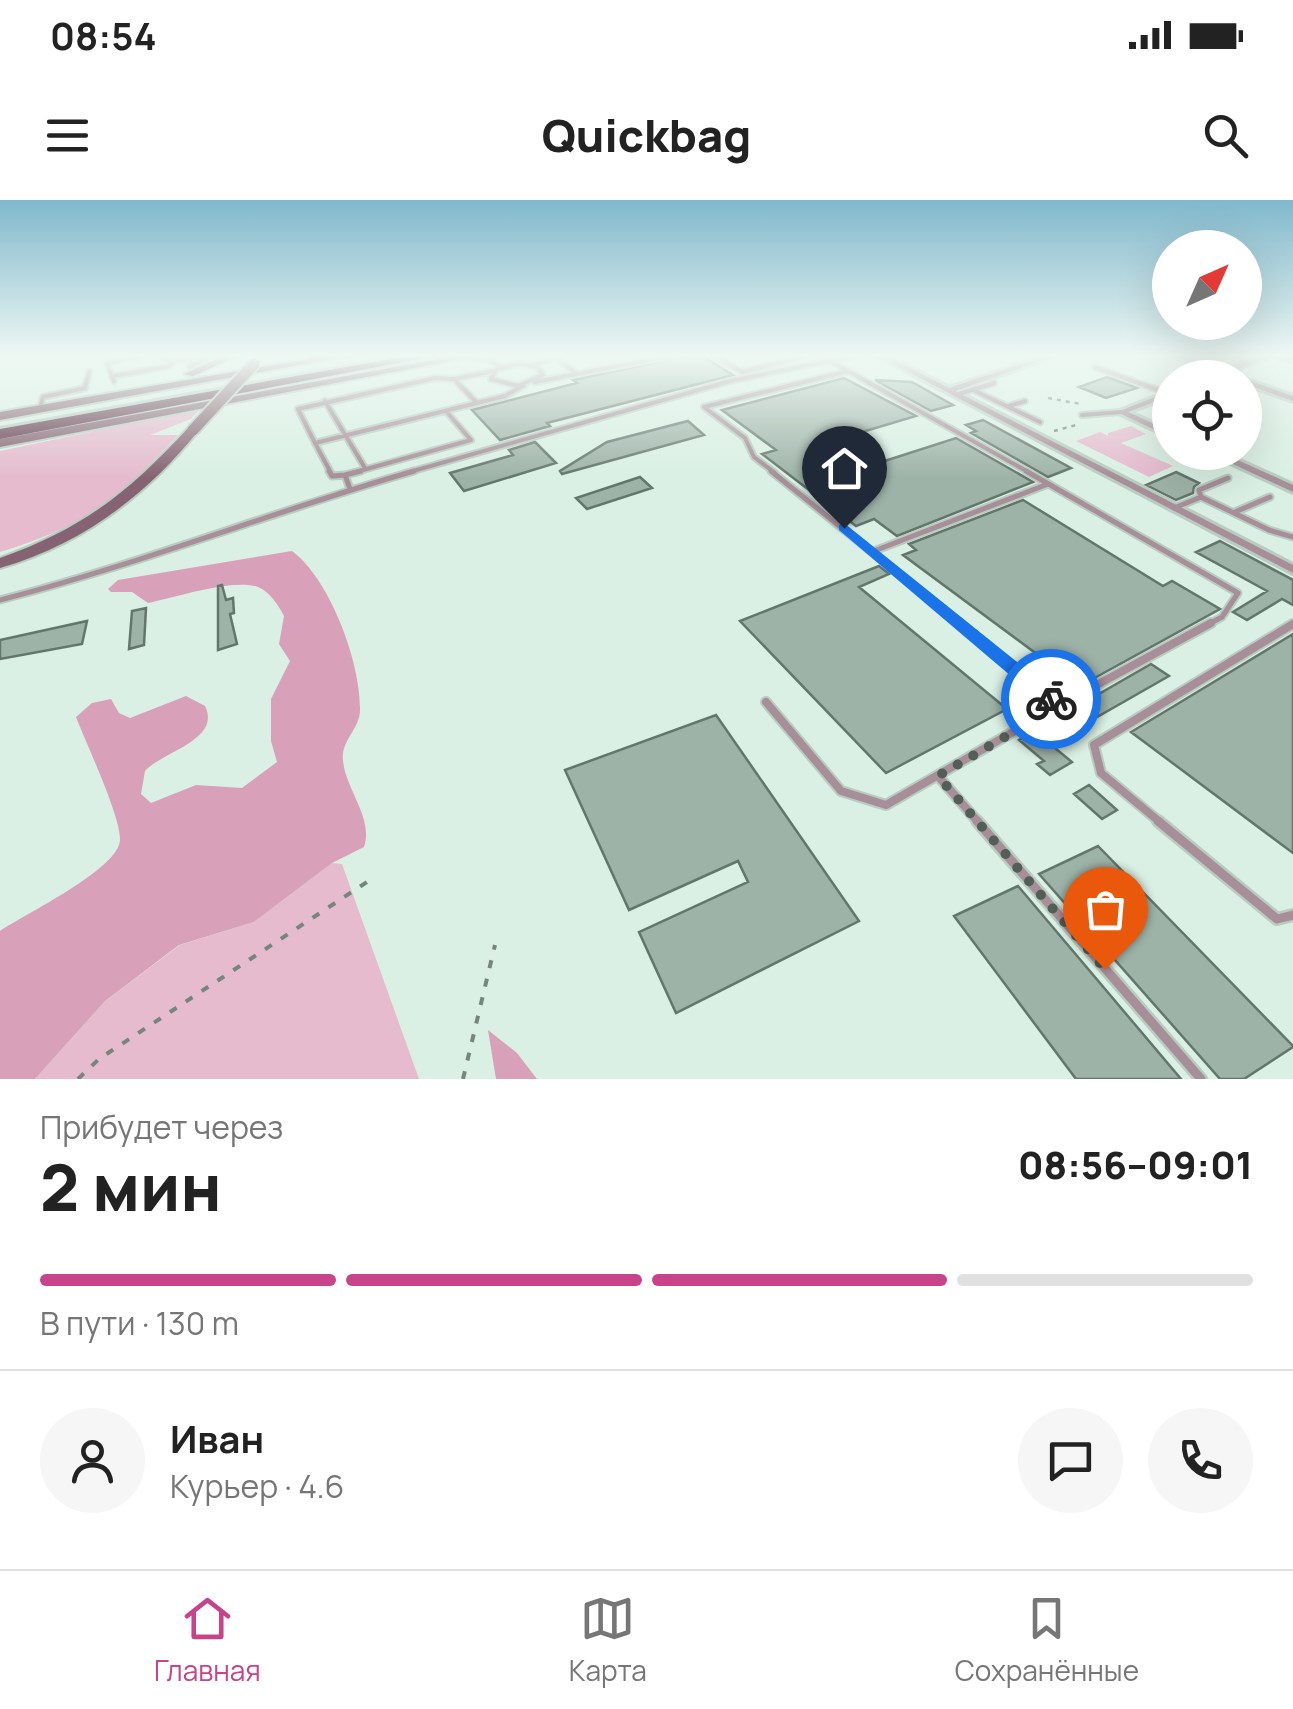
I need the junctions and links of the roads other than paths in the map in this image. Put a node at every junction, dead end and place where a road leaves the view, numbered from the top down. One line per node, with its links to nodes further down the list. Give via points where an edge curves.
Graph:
1 (43, 396): 22 (lane)
2 (104, 396): 19 (main road)
3 (112, 396): 19 (main road)
4 (162, 396): 28 (highway)
5 (208, 396): 30 (highway)
6 (224, 396): 47 (main road, bridge, via 111,514)
7 (254, 396): 33 (main road)
8 (349, 396): 17 (lane)
9 (470, 396): 20 (lane)
10 (505, 396): 20 (lane)
11 (677, 396): 39 (lane)
12 (748, 396): 46 (lane, via 704,407 746,438 754,457)
13 (898, 396): 38 (lane)
14 (958, 396): 43 (street)
15 (986, 396): 21 (lane)
16 (1152, 400): 24 (street)
17 (325, 401): 31 (lane); 32 (lane, via 298,410)
18 (1025, 401): 21 (lane)
19 (80, 402): 22 (main road)
20 (477, 403): 23 (lane)
21 (1008, 406): 27 (lane)
22 (40, 409): 26 (main road)
23 (446, 411): 31 (lane); 34 (lane, via 471,440)
24 (1121, 412): 25 (lane); 29 (street)
25 (1082, 415)
26 (0, 416)
27 (1040, 422)
28 (0, 425)
29 (1152, 426)
30 (0, 434)
31 (345, 435): 32 (lane); 34 (lane)
32 (315, 442): 36 (lane, via 332,476)
33 (0, 445)
34 (365, 468): 36 (lane)
35 (1251, 470): 40 (street)
36 (345, 475): 39 (lane)
37 (1228, 478): 41 (lane, via 1200,490)
38 (1049, 483): 46 (lane); 52 (lane, via 1238,594 1222,618)
39 (350, 489): 49 (lane)
40 (1293, 489)
41 (1201, 497): 43 (lane); 44 (lane)
42 (1270, 497): 44 (lane)
43 (1173, 508): 48 (street)
44 (1234, 513): 45 (lane)
45 (1293, 537)
46 (874, 551): 52 (lane)
47 (0, 563)
48 (1293, 570)
49 (0, 600)
50 (1293, 624): 54 (lane, via 1094,745 1100,773 1277,919)
51 (766, 702): 53 (lane, via 841,791 886,805)
52 (1058, 706): 53 (lane)
53 (938, 776): 55 (lane)
54 (1293, 915)
55 (1201, 1079)

